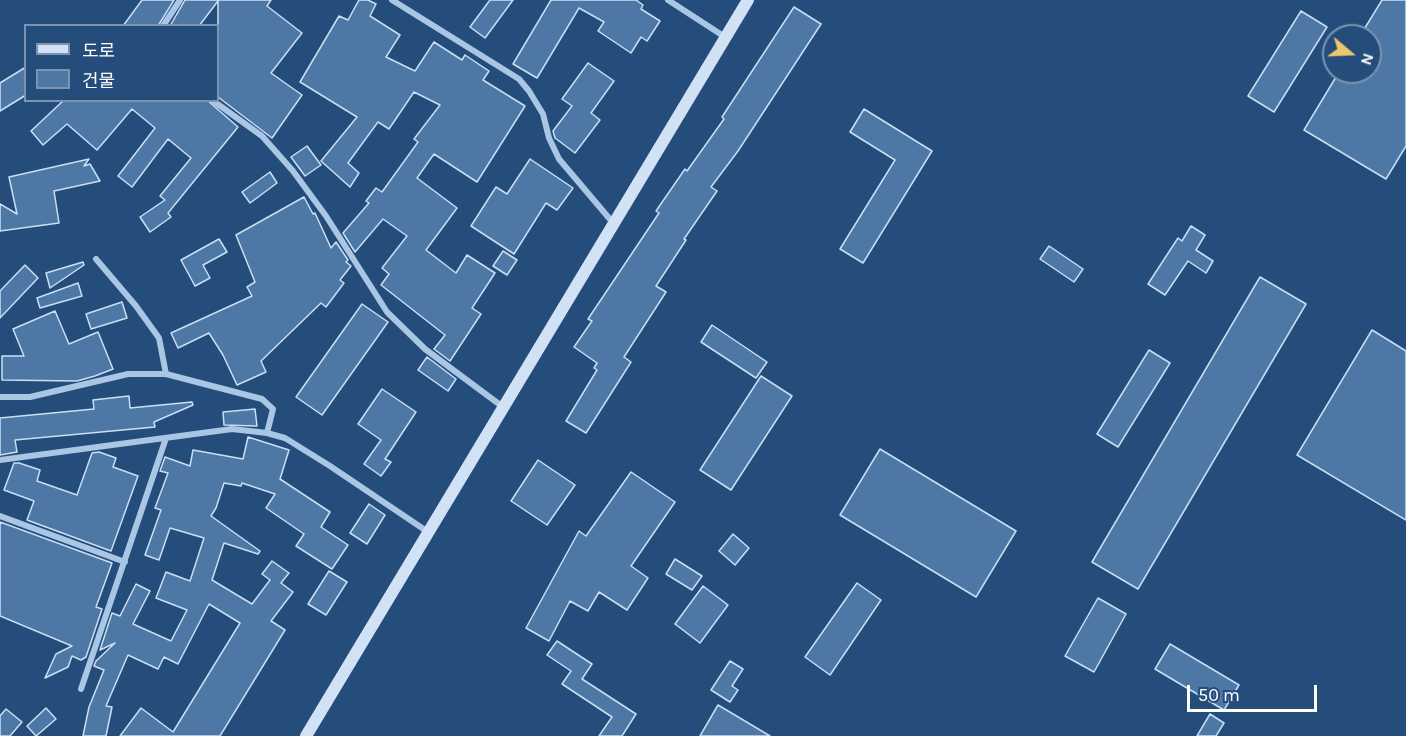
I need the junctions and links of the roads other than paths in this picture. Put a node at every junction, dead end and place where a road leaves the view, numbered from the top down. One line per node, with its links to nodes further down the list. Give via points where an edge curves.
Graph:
1 (180, 0): 5 (street)
2 (392, 0): 8 (street, via 529,90 543,114 559,159)
3 (668, 0): 6 (street)
4 (748, 0): 6 (main road)
5 (164, 24)
6 (726, 37): 8 (main road)
7 (216, 102): 12 (street, via 262,136 293,171 387,312 425,350)
8 (615, 224): 12 (main road)
9 (96, 259): 10 (street, via 159,338)
10 (166, 374): 11 (street, via 128,374 30,397); 13 (street, via 262,399 273,409)
11 (0, 397)
12 (503, 407): 17 (main road)
13 (267, 433): 14 (street, via 232,429); 17 (street, via 285,438)
14 (166, 438): 15 (street); 18 (street)
15 (0, 460)
16 (0, 516): 18 (street)
17 (428, 532): 20 (main road)
18 (125, 562): 19 (street)
19 (81, 689)
20 (306, 736)

